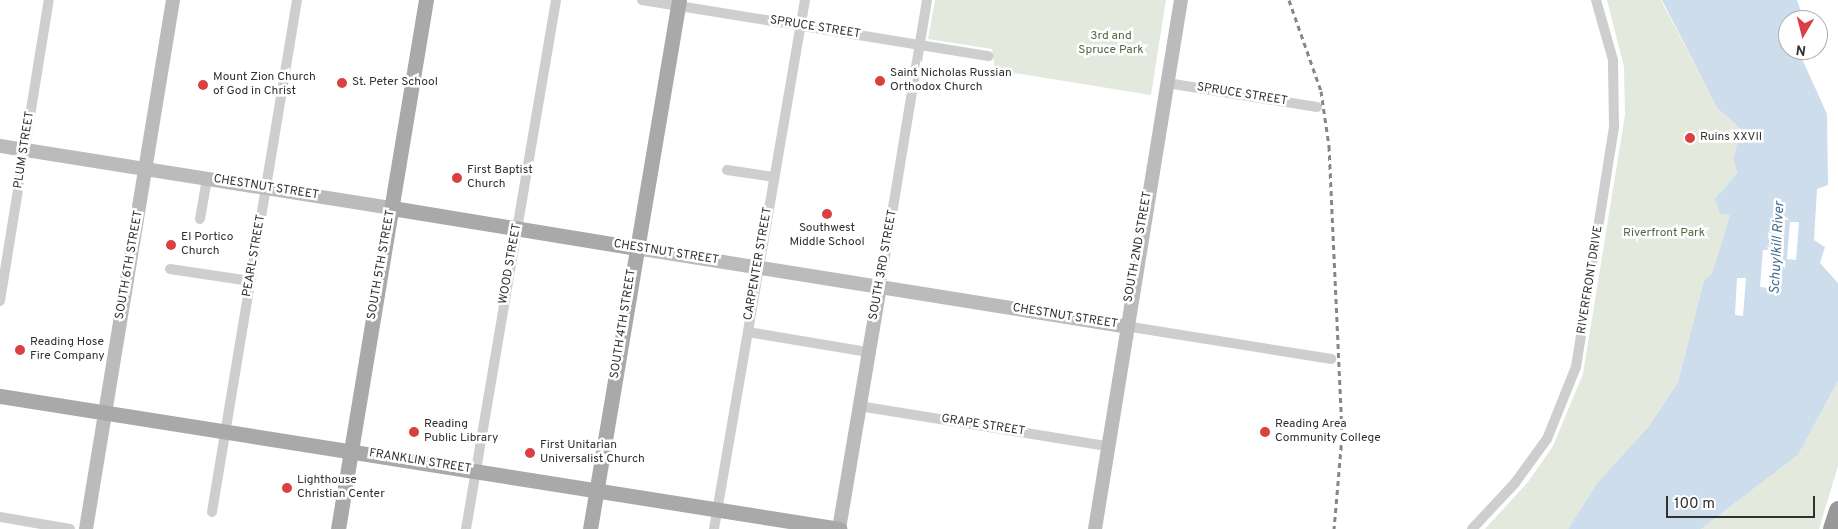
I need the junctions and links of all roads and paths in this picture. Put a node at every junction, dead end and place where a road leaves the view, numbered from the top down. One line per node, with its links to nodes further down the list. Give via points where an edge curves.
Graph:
1 (49, 0): 18 (street, PLUM STREET)
2 (173, 0): 19 (street, SOUTH 6TH STREET)
3 (296, 0): 23 (street, PEARL STREET)
4 (426, 0): 24 (main road, SOUTH 5TH STREET)
5 (556, 0): 26 (street, WOOD STREET)
6 (642, 0): 11 (street, SPRUCE STREET)
7 (804, 0): 12 (street, CARPENTER STREET)
8 (927, 0): 13 (street, SOUTH 3RD STREET)
9 (1181, 0): 15 (street, SOUTH 2ND STREET)
10 (1596, 0): 57 (street, RIVERFRONT DRIVE, via 1613,60 1614,127 1576,367 1547,439 1516,483)
11 (679, 3): 12 (street, SPRUCE STREET); 27 (main road, SOUTH 4TH STREET)
12 (800, 25): 13 (street, SPRUCE STREET); 21 (street, CARPENTER STREET)
13 (920, 44): 14 (street, SPRUCE STREET); 31 (street, SOUTH 3RD STREET)
14 (988, 56)
15 (1167, 83): 16 (street, SPRUCE STREET); 33 (street, SOUTH 2ND STREET)
16 (1317, 107)
17 (0, 146): 18 (street, CHESTNUT STREET)
18 (25, 150): 19 (street, CHESTNUT STREET); 32 (street, PLUM STREET)
19 (146, 169): 22 (street, CHESTNUT STREET); 39 (street, SOUTH 6TH STREET)
20 (727, 170): 21 (street)
21 (774, 177): 28 (street, CARPENTER STREET)
22 (207, 179): 23 (street, CHESTNUT STREET); 25 (street)
23 (267, 188): 24 (street, CHESTNUT STREET); 30 (street, PEARL STREET)
24 (392, 208): 26 (main road, CHESTNUT STREET); 42 (main road, SOUTH 5TH STREET)
25 (200, 219)
26 (516, 228): 27 (main road, CHESTNUT STREET); 43 (street, WOOD STREET)
27 (636, 248): 28 (street, CHESTNUT STREET); 44 (main road, SOUTH 4TH STREET)
28 (758, 268): 31 (street, CHESTNUT STREET); 34 (street, CARPENTER STREET)
29 (170, 269): 30 (street)
30 (250, 282): 40 (street, PEARL STREET)
31 (880, 287): 33 (street, CHESTNUT STREET); 35 (street, SOUTH 3RD STREET)
32 (0, 301)
33 (1125, 326): 36 (street, CHESTNUT STREET); 41 (street, SOUTH 2ND STREET)
34 (748, 332): 35 (street); 45 (street, CARPENTER STREET)
35 (868, 352): 38 (street, SOUTH 3RD STREET)
36 (1331, 359)
37 (0, 396): 39 (main road, FRANKLIN STREET)
38 (860, 406): 41 (street, GRAPE STREET); 55 (street, SOUTH 3RD STREET)
39 (105, 411): 40 (main road, FRANKLIN STREET); 50 (street, SOUTH 6TH STREET)
40 (226, 431): 42 (main road, FRANKLIN STREET); 47 (street, PEARL STREET)
41 (1107, 446): 56 (street, SOUTH 2ND STREET)
42 (351, 451): 43 (main road, FRANKLIN STREET); 51 (main road, SOUTH 5TH STREET)
43 (476, 471): 44 (main road, FRANKLIN STREET); 52 (street, WOOD STREET)
44 (597, 491): 45 (main road, FRANKLIN STREET); 53 (main road, SOUTH 4TH STREET)
45 (718, 510): 54 (street, CARPENTER STREET); 55 (main road, FRANKLIN STREET)
46 (1838, 510): 58 (highway)
47 (212, 512)
48 (0, 517): 49 (street)
49 (70, 529)
50 (86, 529)
51 (338, 529)
52 (466, 529)
53 (590, 529)
54 (714, 529)
55 (839, 529)
56 (1096, 529)
57 (1472, 529)
58 (1832, 529)

